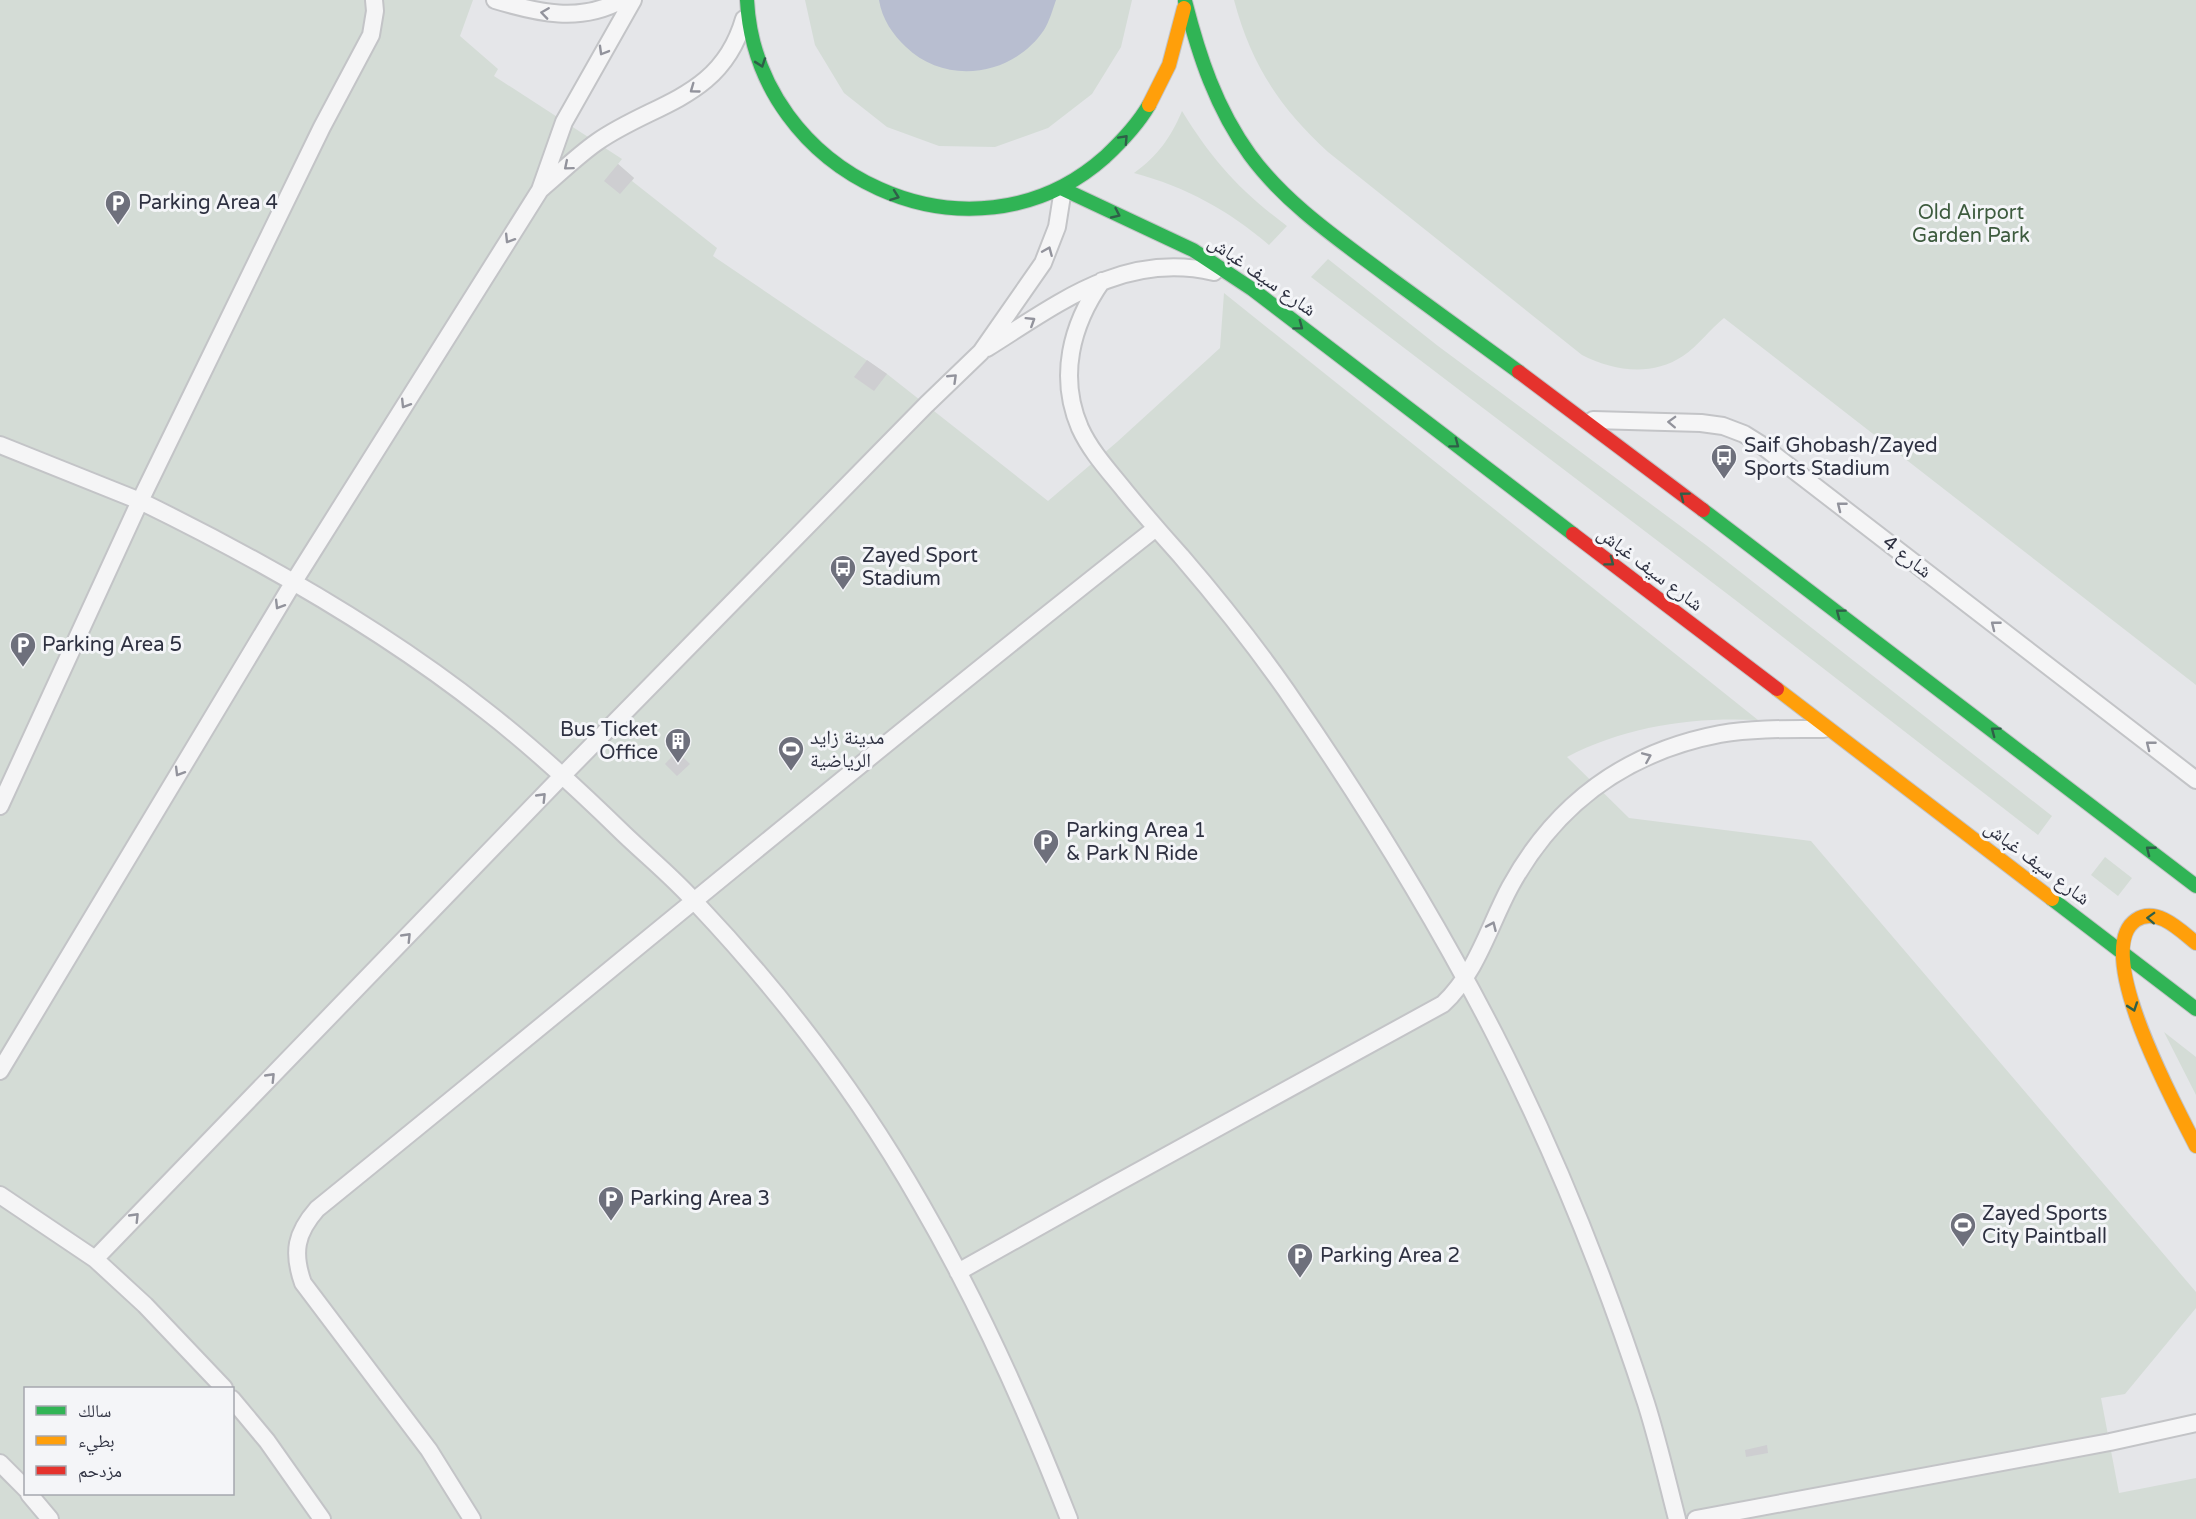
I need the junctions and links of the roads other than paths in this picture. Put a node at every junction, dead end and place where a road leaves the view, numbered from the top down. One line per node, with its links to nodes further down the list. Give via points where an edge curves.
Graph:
1 (374, 0): 14 (lane, via 371,35 322,127)
2 (495, 0): 3 (lane, one-way to 2, via 577,14 534,11)
3 (622, 0)
4 (633, 0): 8 (lane, one-way to 8, via 564,122)
5 (1185, 1): 7 (street, one-way to 5, via 1103,160 1129,134 1150,104 1170,63); 12 (street, via 1199,56 1221,107 1250,155 1288,198 1330,234)
6 (747, 3): 7 (street, one-way to 7, via 754,44 767,81 787,114 834,163 874,189 911,202 949,209 988,209 1027,202); 8 (lane, one-way to 8, via 733,45 693,92 597,142)
7 (1063, 189): 9 (street, شارع سيف غباش, one-way to 9, via 1193,250); 11 (lane, one-way to 7, via 1043,263 1057,227)
8 (540, 190): 16 (lane, one-way to 16)
9 (1234, 277): 10 (lane, via 1181,268 1136,272); 17 (street, شارع سيف غباش, one-way to 17)
10 (1102, 281): 11 (lane, one-way to 10, via 1078,291); 15 (lane, via 1088,300 1072,343 1069,388 1074,411 1098,458)
11 (981, 352): 18 (lane, one-way to 11)
12 (1585, 420): 19 (lane, شارع 4, one-way to 12, via 1744,434 1701,423); 21 (street, one-way to 12)
13 (0, 445): 14 (lane)
14 (140, 501): 16 (lane, via 221,541); 20 (lane)
15 (1156, 528): 22 (lane); 25 (lane, via 1219,600 1284,688 1349,784)
16 (293, 583): 18 (lane, via 428,669); 27 (lane, one-way to 27)
17 (1829, 729): 24 (street, شارع سيف غباش); 25 (lane, one-way to 17, via 1509,888 1546,832 1570,808 1628,765 1720,734)
18 (563, 775): 22 (lane); 30 (lane, one-way to 18)
19 (2196, 780)
20 (0, 806)
21 (2196, 886)
22 (694, 901): 31 (lane, via 758,972 824,1055 915,1193); 40 (lane, via 317,1209 300,1235 297,1267 303,1283 429,1450)
23 (2196, 943): 24 (street, one-way to 24, via 2158,916 2147,916 2126,927)
24 (2121, 950): 26 (street, شارع سيف غباش); 28 (street, one-way to 28, via 2127,990 2138,1022)
25 (1464, 977): 31 (lane, via 1452,996 1434,1011); 42 (lane, via 1548,1147 1603,1280 1647,1406)
26 (2196, 1009)
27 (0, 1071)
28 (2196, 1146)
29 (0, 1195): 30 (lane)
30 (95, 1259): 32 (lane, via 145,1305)
31 (958, 1272): 41 (lane, via 1007,1370)
32 (222, 1387)
33 (234, 1401): 39 (lane)
34 (2196, 1423): 43 (lane)
35 (0, 1462): 36 (lane)
36 (24, 1487)
37 (30, 1495): 38 (lane)
38 (50, 1519)
39 (322, 1519)
40 (472, 1519)
41 (1069, 1519)
42 (1677, 1519)
43 (1696, 1519)

